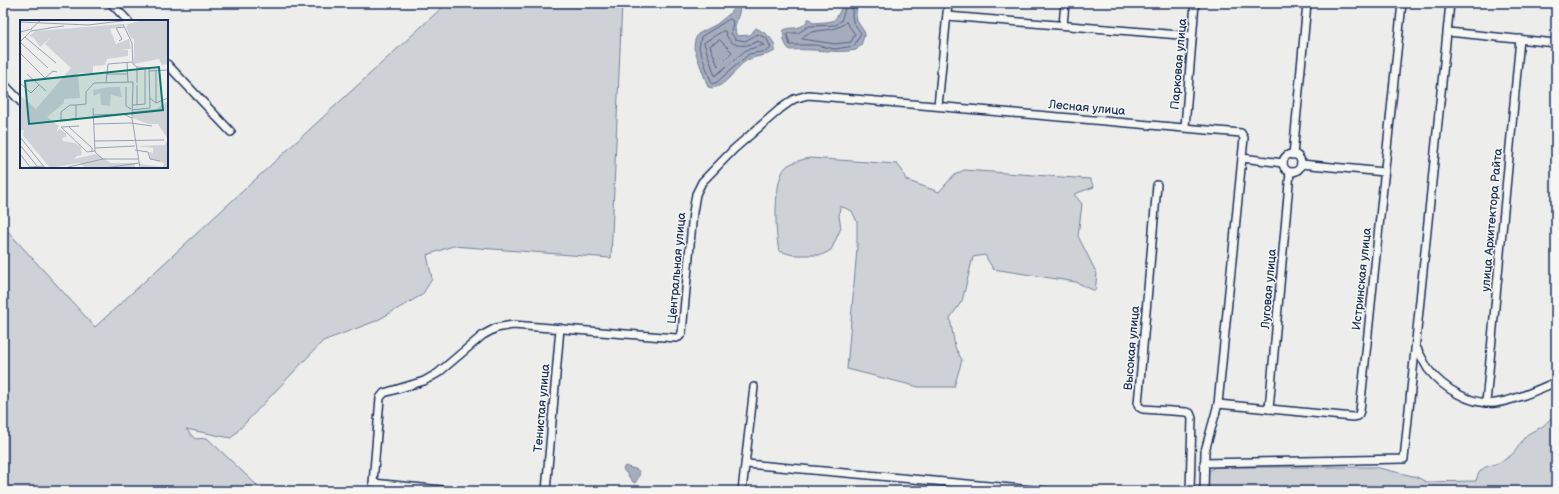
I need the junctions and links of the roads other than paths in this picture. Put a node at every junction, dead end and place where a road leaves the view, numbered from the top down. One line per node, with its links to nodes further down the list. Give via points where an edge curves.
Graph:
1 (111, 3): 9 (street)
2 (948, 3): 8 (street)
3 (1065, 3): 10 (street)
4 (1195, 3): 12 (street, Парковая улица)
5 (1307, 3): 21 (street)
6 (1402, 3): 26 (street, Истринская улица)
7 (1450, 3): 11 (street)
8 (947, 16): 10 (street); 18 (street)
9 (127, 20)
10 (1063, 25): 12 (street)
11 (1448, 32): 13 (street); 29 (street)
12 (1192, 36): 19 (street, Парковая улица)
13 (1520, 40): 14 (street); 32 (street, улица Архитектора Райта)
14 (1556, 43)
15 (168, 65): 20 (street)
16 (3, 83): 17 (street)
17 (20, 101)
18 (938, 106): 19 (street, Лесная улица); 28 (street, Центральная улица, via 823,95 808,95 794,99 734,149 702,182 696,194 682,333 679,337)
19 (1185, 127): 22 (street, Лесная улица, via 1241,133 1244,138)
20 (231, 132)
21 (1293, 155): 23 (street, via 1288,155); 24 (street, via 1297,156)
22 (1242, 158): 23 (street); 33 (street)
23 (1283, 162): 25 (street)
24 (1301, 164): 25 (street, via 1295,172); 26 (street)
25 (1290, 172): 34 (street, Луговая улица)
26 (1384, 172): 34 (street, Истринская улица, via 1358,416)
27 (1157, 185): 41 (street, Высокая улица, via 1138,404 1143,409 1190,414)
28 (560, 328): 37 (street, Центральная улица, via 513,325 496,328 482,335 438,373 424,381 384,393 378,402 373,483); 38 (street, Тенистая улица)
29 (1416, 347): 32 (street, via 1428,369 1445,384 1465,398); 35 (street, via 1404,459)
30 (1556, 382): 32 (street, via 1526,394)
31 (754, 386): 36 (street)
32 (1486, 403)
33 (1218, 404): 34 (street, Истринская улица); 35 (street)
34 (1268, 409)
35 (1204, 463): 42 (street)
36 (747, 464): 39 (street, via 744,468); 40 (street)
37 (452, 491)
38 (546, 491)
39 (742, 491)
40 (1045, 491)
41 (1190, 491)
42 (1204, 491)

